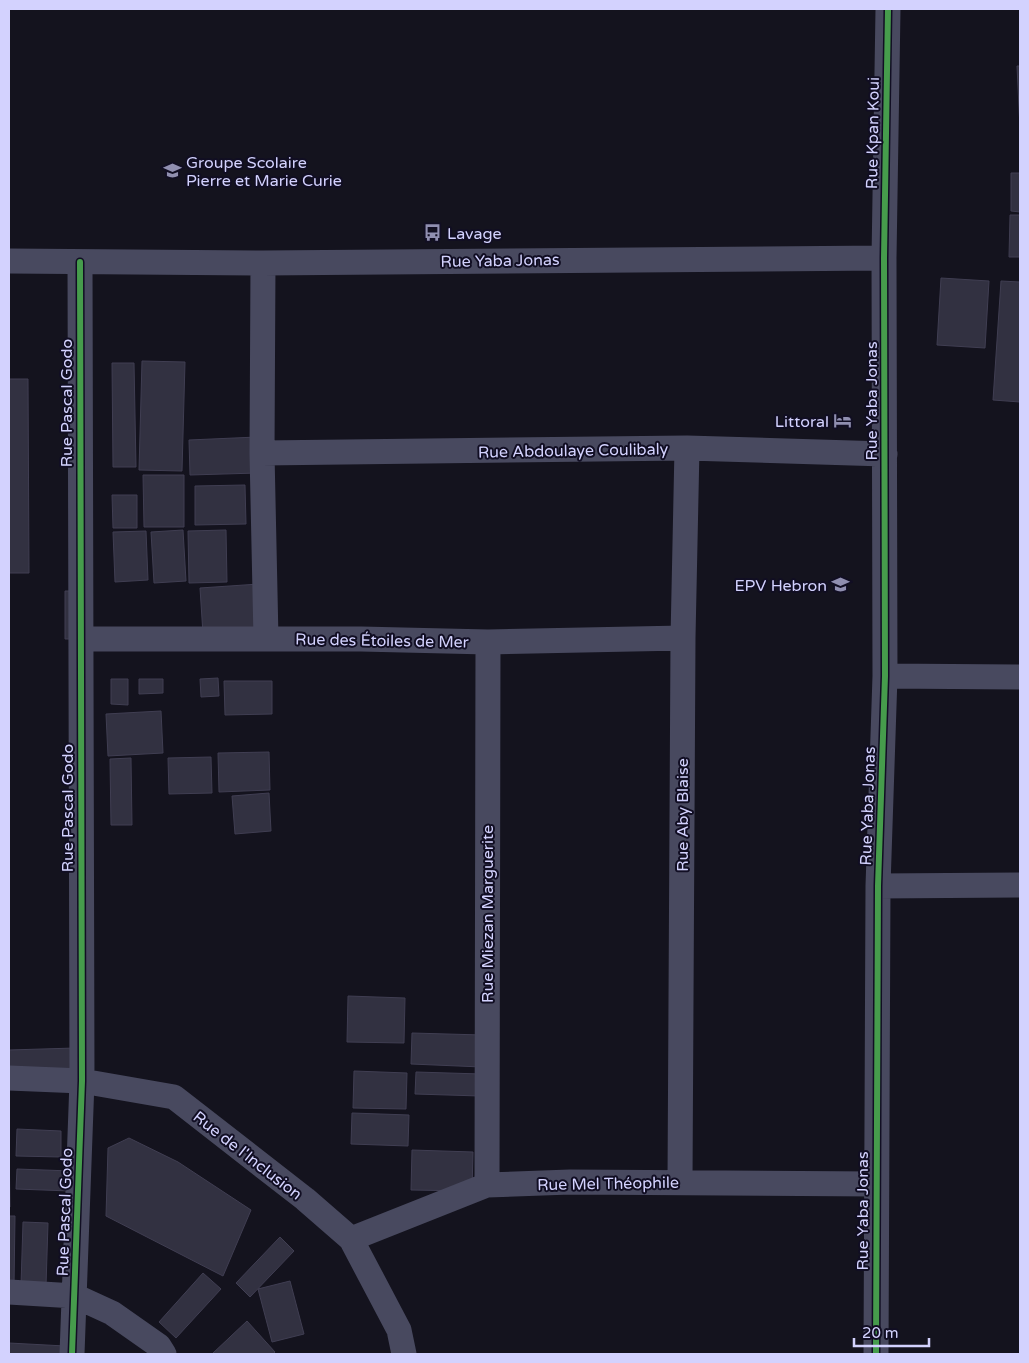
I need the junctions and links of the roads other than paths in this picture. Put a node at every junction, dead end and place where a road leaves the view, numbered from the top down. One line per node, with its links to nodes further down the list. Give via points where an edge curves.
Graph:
1 (888, 9): 2 (street, Rue Kpan Koui)
2 (884, 258): 5 (street, Rue Yaba Jonas); 8 (street, Rue Yaba Jonas)
3 (9, 261): 4 (street, Rue Yaba Jonas)
4 (80, 262): 5 (street, Rue Yaba Jonas); 11 (street, Rue Pascal Godo)
5 (263, 263): 7 (street)
6 (687, 448): 7 (street, Rue Abdoulaye Coulibaly); 8 (street, Rue Abdoulaye Coulibaly); 10 (street, Rue Aby Blaise)
7 (262, 453): 9 (street)
8 (885, 454): 13 (street, Rue Yaba Jonas)
9 (266, 638): 11 (street, Rue des Étoiles de Mer); 12 (street, Rue des Étoiles de Mer)
10 (683, 638): 12 (street, Rue des Étoiles de Mer); 19 (street, Rue Aby Blaise)
11 (80, 639): 18 (street, Rue Pascal Godo)
12 (488, 642): 21 (street, Rue Miezan Marguerite)
13 (885, 676): 14 (street); 16 (street, Rue Yaba Jonas)
14 (1020, 676)
15 (1020, 885): 16 (street)
16 (878, 886): 20 (street, Rue Yaba Jonas)
17 (9, 1078): 18 (street, Rue de l'Inclusion)
18 (82, 1080): 22 (street, Rue de l'Inclusion, via 174,1097); 24 (street, Rue Pascal Godo)
19 (680, 1182): 20 (street, Rue Mel Théophile); 21 (street, Rue Mel Théophile)
20 (876, 1184): 28 (street, Rue Yaba Jonas)
21 (488, 1185): 22 (street, Rue Mel Théophile)
22 (352, 1239): 27 (street, Rue de l'Inclusion, via 399,1330)
23 (9, 1292): 24 (street)
24 (75, 1296): 25 (street, Rue Pascal Godo); 26 (street, via 112,1313 159,1346)
25 (72, 1354)
26 (164, 1354)
27 (404, 1354)
28 (876, 1354)

